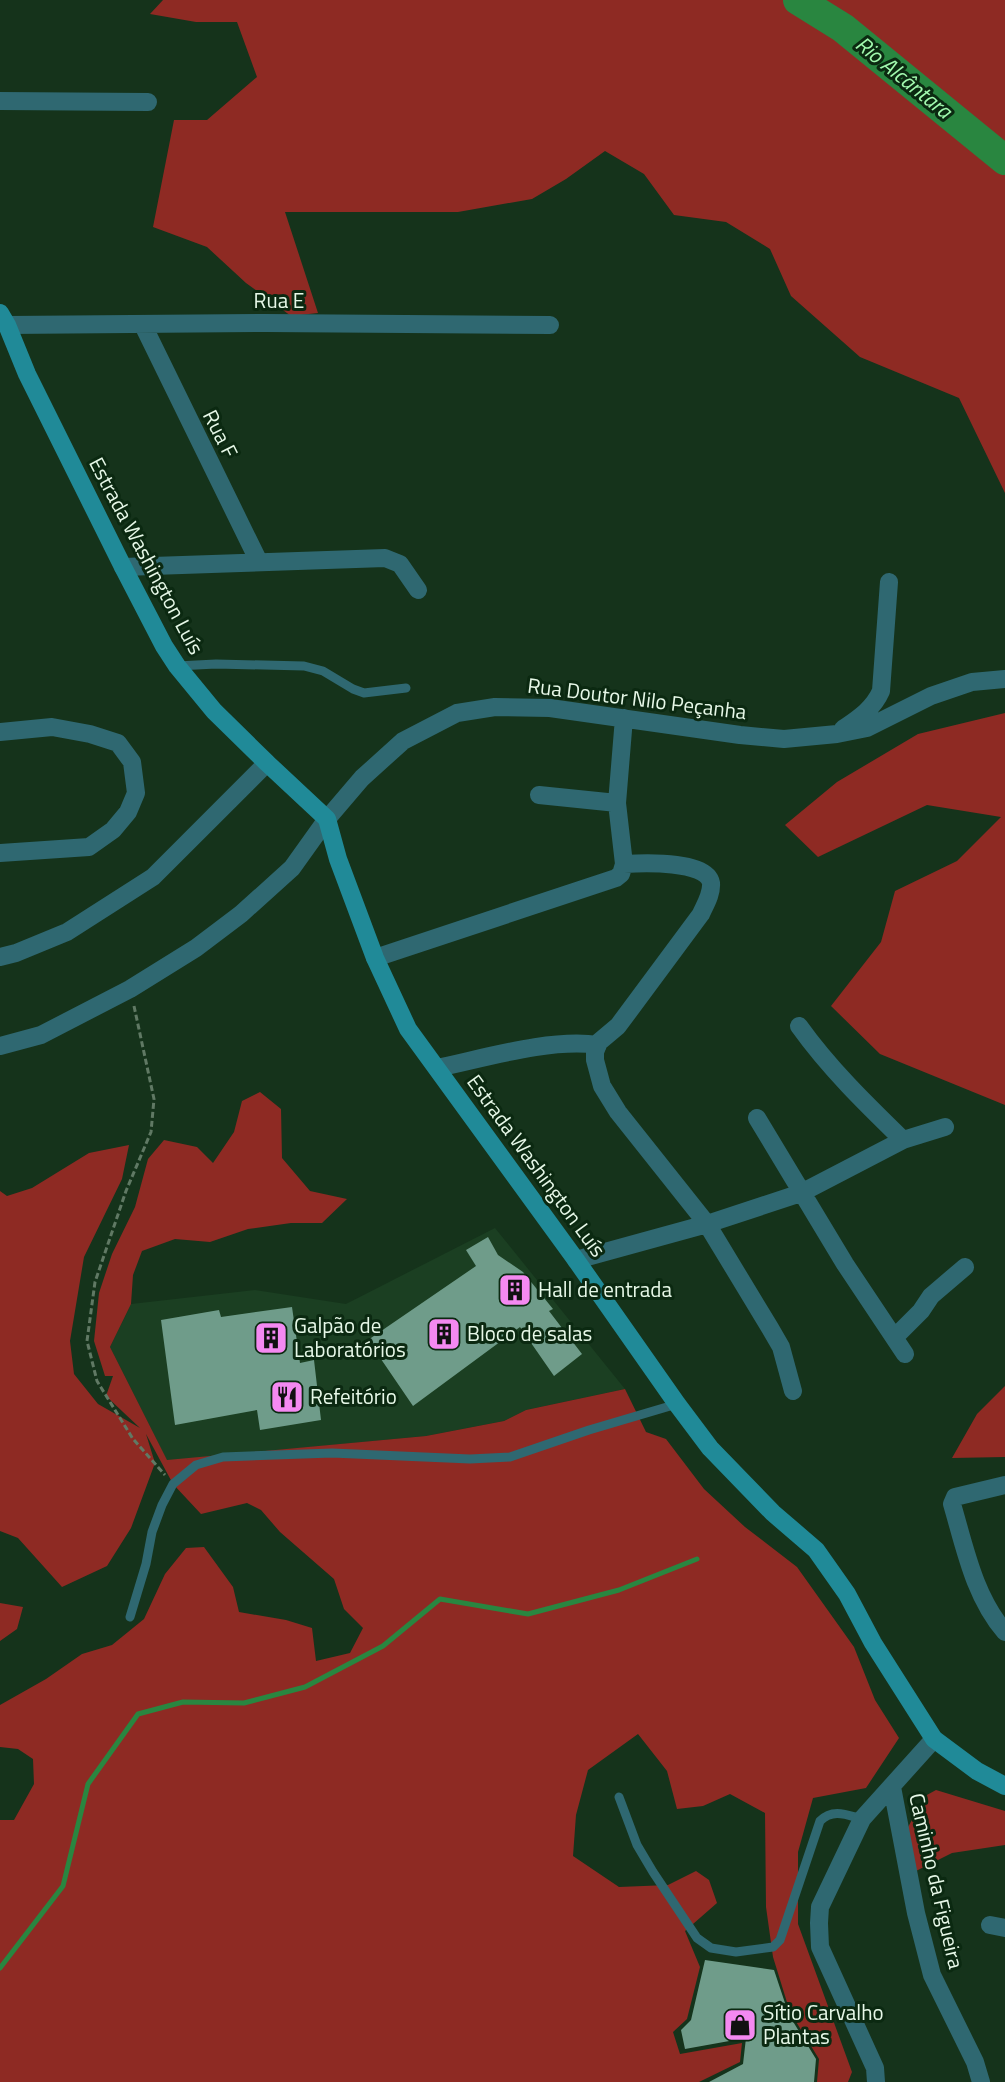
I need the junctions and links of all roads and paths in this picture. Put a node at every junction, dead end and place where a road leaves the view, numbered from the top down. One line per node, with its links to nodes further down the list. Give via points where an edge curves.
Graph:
1 (0, 101): 2 (street)
2 (148, 102)
3 (4, 319): 4 (street, Rua E); 7 (street, Estrada Washington Luís, via 27,374)
4 (143, 325): 5 (street, Rua E); 6 (street, Rua F)
5 (550, 326)
6 (259, 562): 7 (street); 9 (street, via 385,558 400,564)
7 (123, 567): 10 (street, Estrada Washington Luís)
8 (890, 582): 15 (street, via 881,691 863,715)
9 (418, 590)
10 (177, 666): 12 (lane, via 304,666 323,671 364,693); 16 (street, Estrada Washington Luís, via 214,711)
11 (1005, 679): 15 (street, Rua Doutor Nilo Peçanha, via 972,682 931,696 867,728)
12 (406, 688)
13 (624, 718): 15 (street, Rua Doutor Nilo Peçanha, via 784,739); 18 (street); 19 (street, Rua Doutor Nilo Peçanha, via 550,708 495,707 457,713 403,741 362,778)
14 (0, 732): 20 (street, via 52,727 118,743 132,762 136,793 128,812 113,830 89,847)
15 (837, 734)
16 (267, 763): 19 (street, Estrada Washington Luís); 22 (street, via 153,877 67,932)
17 (539, 795): 18 (street)
18 (618, 803): 21 (street)
19 (327, 819): 23 (street, Estrada Washington Luís); 24 (street, Rua Doutor Nilo Peçanha, via 292,868 242,914)
20 (0, 853)
21 (624, 864): 23 (street, via 616,878); 26 (street, via 661,863 696,869 711,884 709,899 618,1026)
22 (0, 957)
23 (375, 958): 28 (street, Estrada Washington Luís, via 408,1029)
24 (130, 989): 27 (street, Rua Doutor Nilo Peçanha, via 41,1035); 40 (path, via 154,1099 151,1132 95,1282 87,1341 97,1381 133,1439)
25 (799, 1026): 31 (street, via 818,1054)
26 (598, 1045): 28 (street, via 578,1042); 33 (street, via 595,1060 600,1077 618,1112)
27 (0, 1046)
28 (437, 1068): 34 (street, Estrada Washington Luís)
29 (757, 1118): 32 (street)
30 (945, 1127): 31 (street)
31 (903, 1140): 32 (street)
32 (801, 1193): 33 (street); 36 (street)
33 (707, 1224): 34 (street); 38 (street, via 781,1347)
34 (576, 1260): 39 (street, Estrada Washington Luís)
35 (965, 1267): 36 (street)
36 (894, 1338): 37 (street)
37 (905, 1354)
38 (793, 1391)
39 (677, 1404): 40 (lane, via 510,1457 332,1453 223,1457 196,1465); 44 (street, Estrada Washington Luís, via 718,1456 773,1513 816,1550)
40 (173, 1484): 42 (lane, via 152,1532)
41 (1005, 1485): 43 (street, via 955,1497 951,1503 979,1592)
42 (130, 1617)
43 (1005, 1632)
44 (934, 1739): 45 (street); 46 (street)
45 (1005, 1786)
46 (892, 1787): 48 (street); 50 (street, Caminho da Figueira, via 932,1976)
47 (619, 1797): 48 (lane, via 637,1845 697,1938 711,1948 736,1952 773,1947 780,1941 820,1821 833,1813)
48 (862, 1819): 49 (street, via 820,1907 820,1947 875,2068)
49 (876, 2082)
50 (981, 2082)

